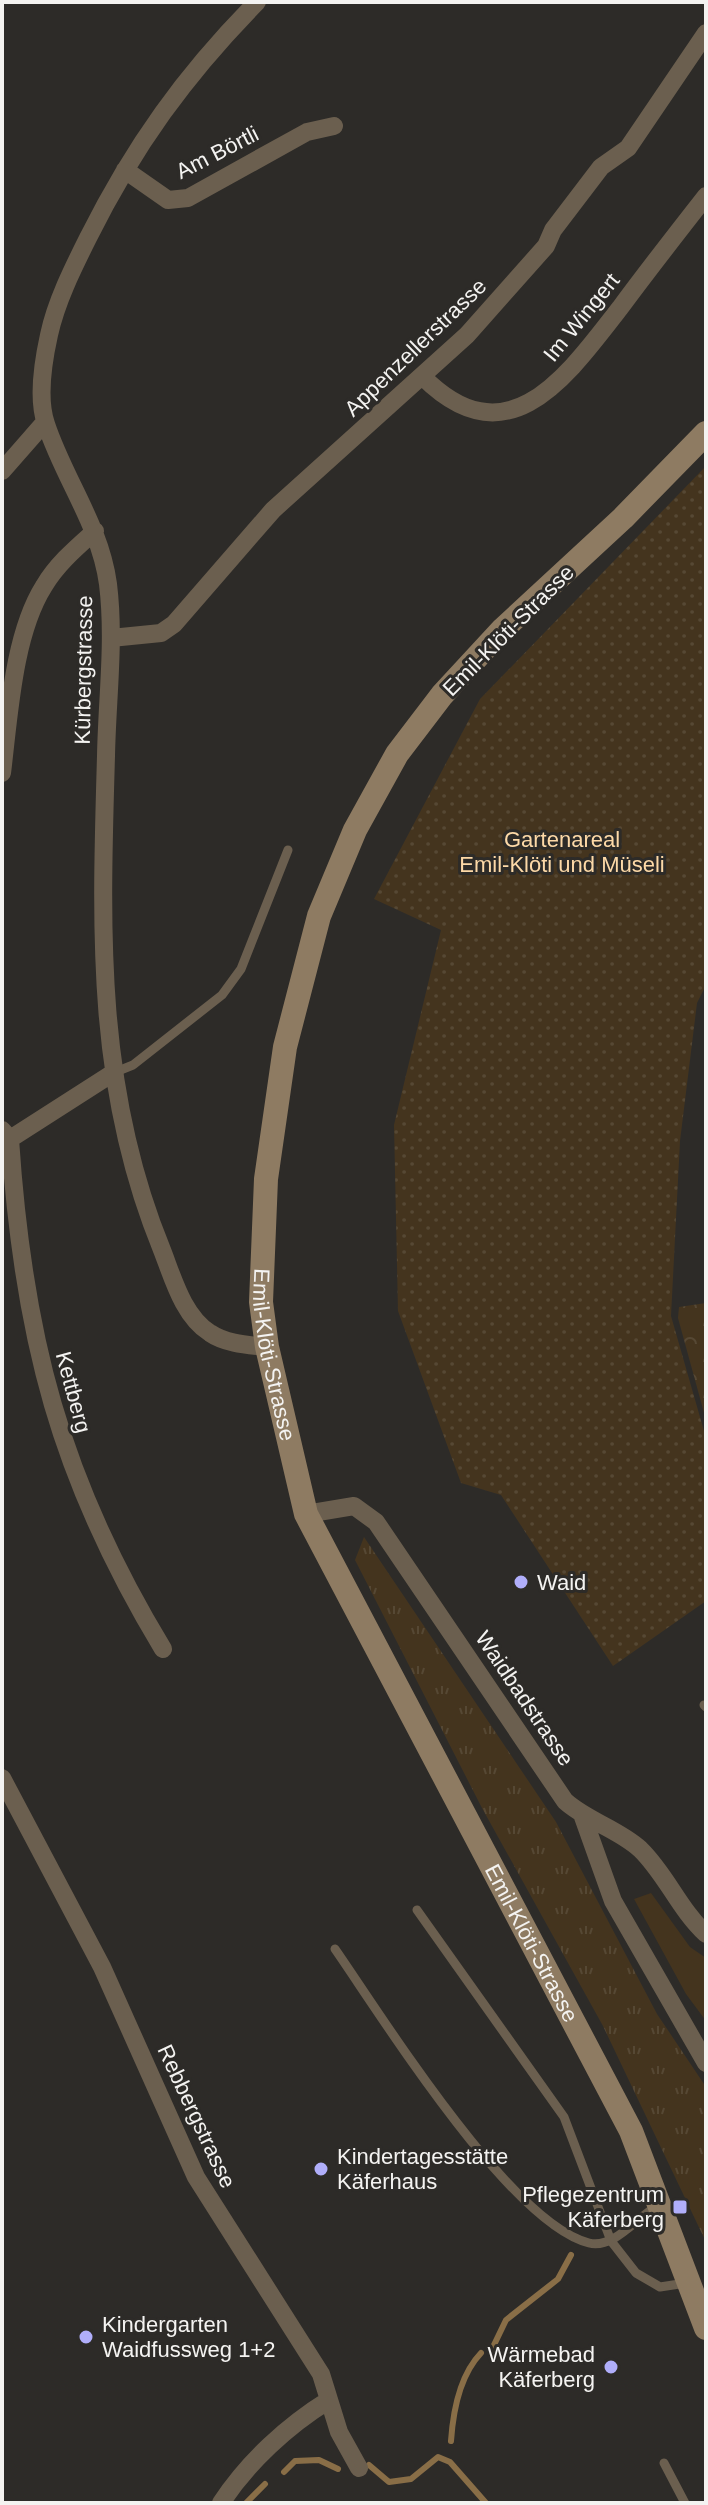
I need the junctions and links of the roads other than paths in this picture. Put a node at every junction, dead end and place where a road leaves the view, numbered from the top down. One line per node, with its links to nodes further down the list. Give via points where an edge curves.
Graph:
1 (257, 2): 4 (street, Kürbergstrasse, via 194,68)
2 (706, 33): 6 (street, Appenzellerstrasse, via 628,148 601,167 546,246)
3 (334, 126): 4 (street, Am Börtli, via 307,132 188,198 168,200)
4 (125, 170): 7 (street, Kürbergstrasse, via 56,311 43,373)
5 (706, 196): 6 (street, Im Wingert, via 572,369 530,404 474,411 443,397)
6 (423, 377): 11 (street, Appenzellerstrasse, via 273,510 174,624 161,633)
7 (45, 422): 9 (street); 10 (street, Kürbergstrasse)
8 (706, 433): 16 (street, Emil-Klöti-Strasse, via 442,695 397,754 355,830 319,916 285,1047 266,1179 261,1302)
9 (2, 471)
10 (95, 531): 11 (street, Kürbergstrasse, via 108,582); 12 (street, via 66,556 33,608 12,695)
11 (111, 638): 14 (street, Kürbergstrasse, via 101,933)
12 (2, 773)
13 (288, 850): 14 (lane, via 241,969 222,995 133,1065)
14 (113, 1073): 15 (street); 16 (street, Kürbergstrasse, via 146,1208 185,1305 210,1334)
15 (6, 1134): 18 (street, Kettberg, via 20,1260 48,1395 92,1516)
16 (267, 1347): 17 (street, Emil-Klöti-Strasse)
17 (306, 1514): 20 (street, Waidbadstrasse, via 354,1506 376,1522 565,1801); 25 (street, Emil-Klöti-Strasse, via 631,2131)
18 (163, 1649)
19 (2, 1778): 29 (street, Rebbergstrasse, via 102,1967 196,2177 321,2374)
20 (583, 1817): 22 (street, Waidbadstrasse, via 636,1846); 24 (street, via 613,1901)
21 (417, 1910): 26 (lane, via 564,2117)
22 (706, 1934)
23 (335, 1949): 26 (lane, via 513,2191 589,2243)
24 (706, 2063)
25 (660, 2204): 26 (lane); 27 (street, Emil-Klöti-Strasse)
26 (611, 2241): 27 (lane, via 636,2273 660,2287)
27 (689, 2282): 28 (street, Emil-Klöti-Strasse)
28 (706, 2328)
29 (329, 2400): 31 (street, Rebbergstrasse); 32 (street, via 268,2448)
30 (664, 2463): 33 (lane)
31 (359, 2468)
32 (221, 2503)
33 (685, 2503)

